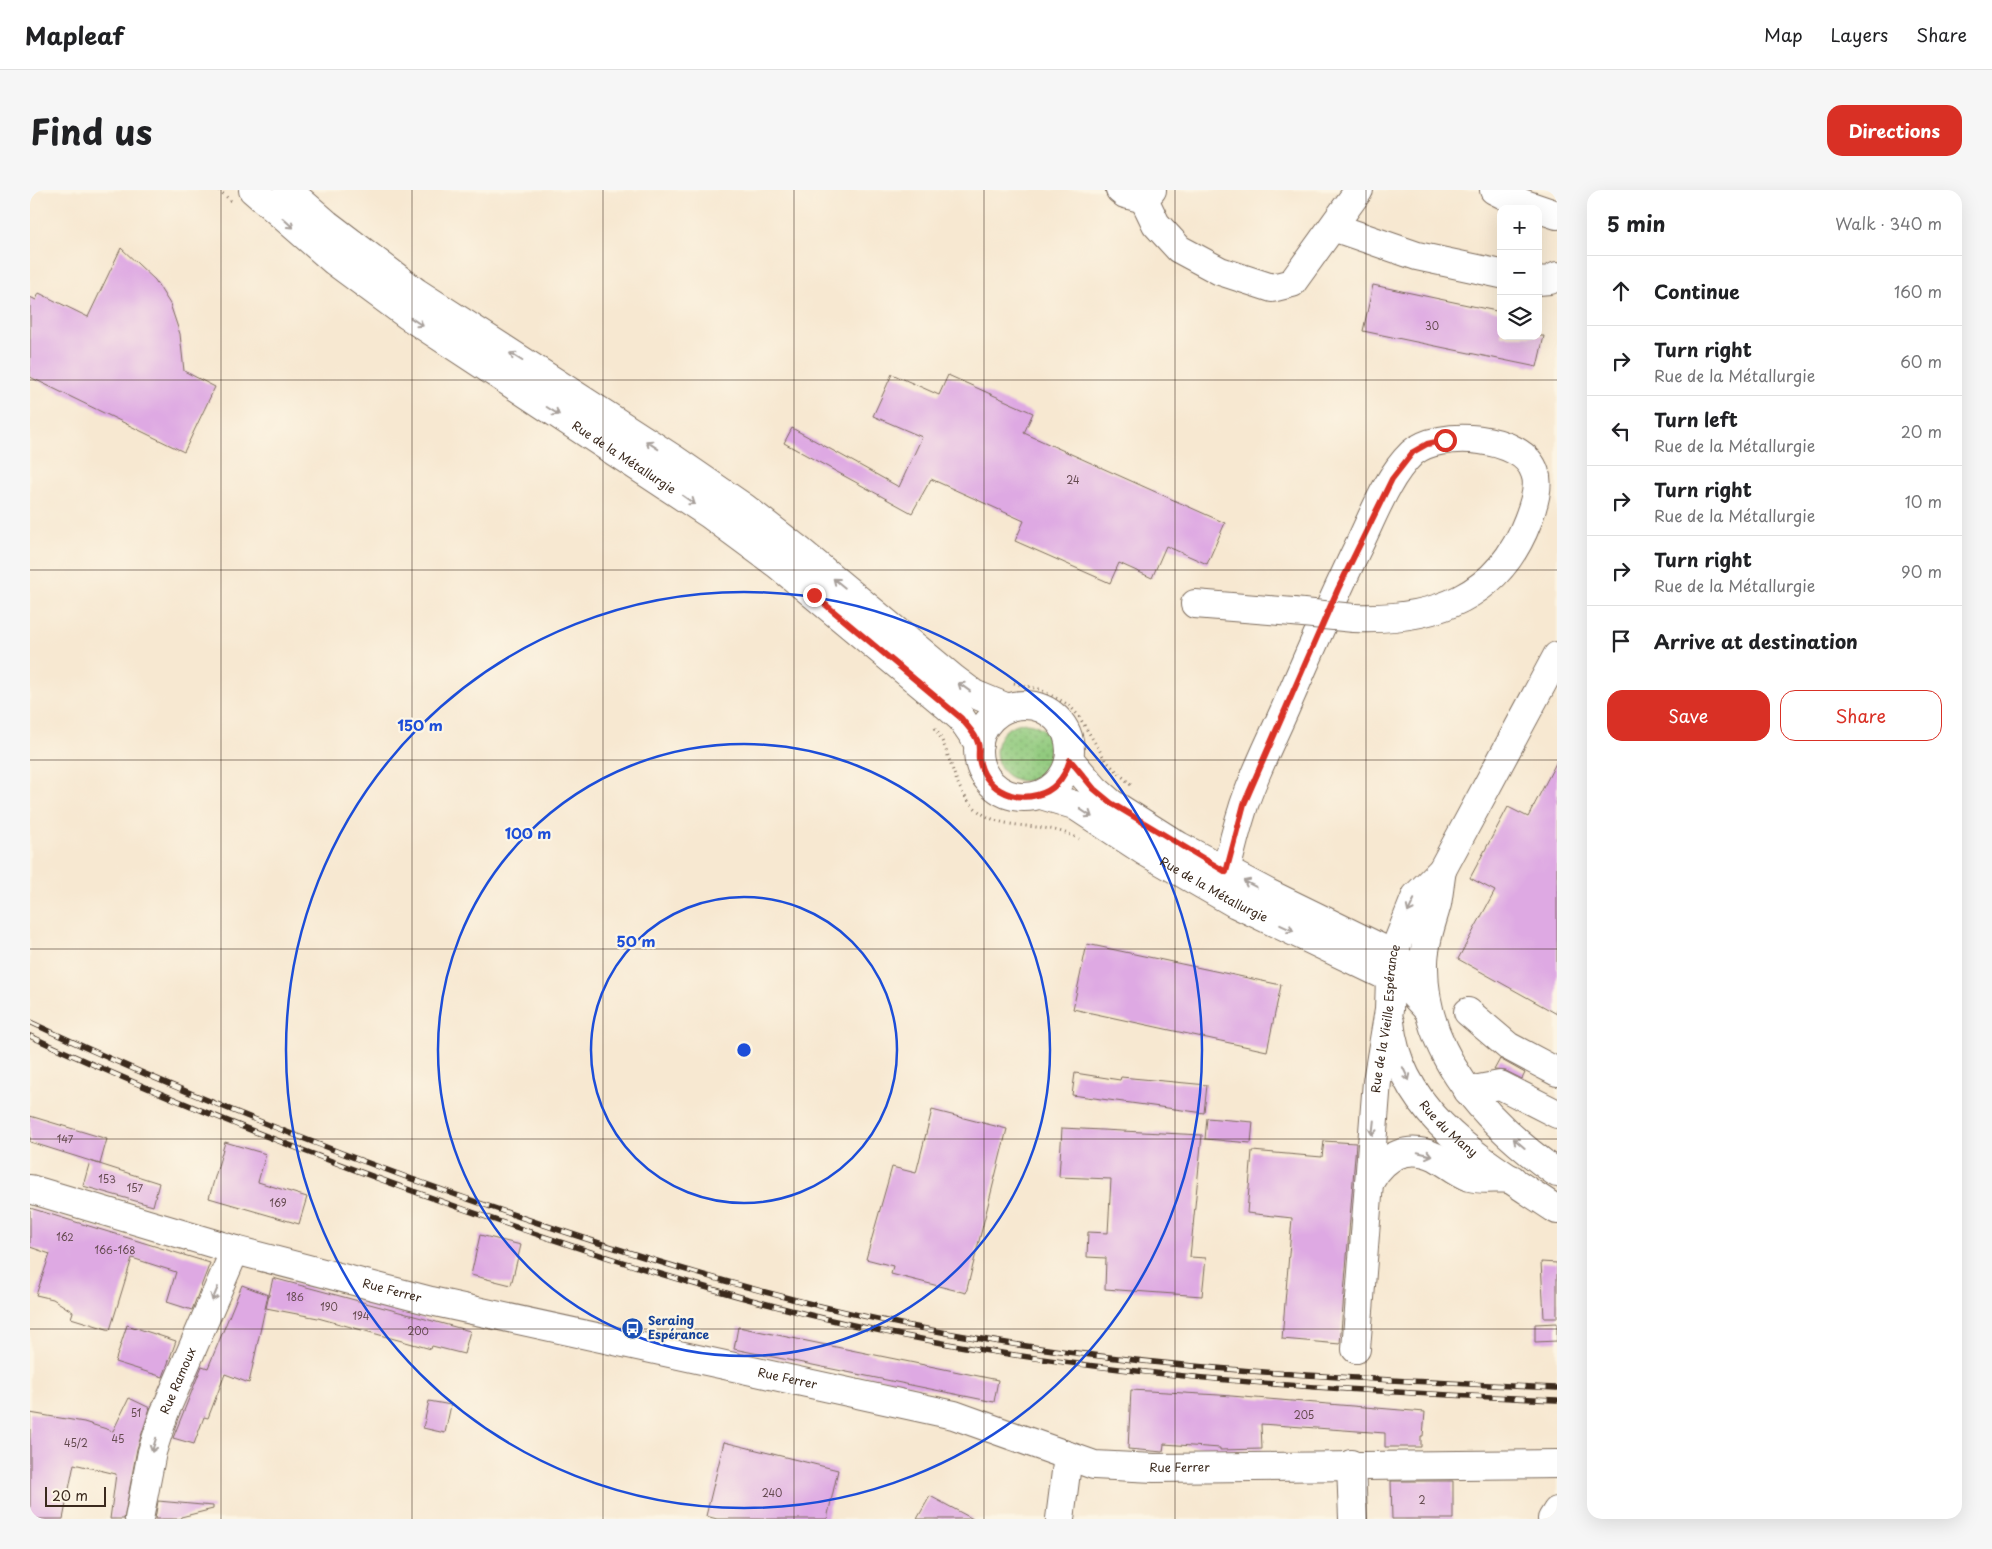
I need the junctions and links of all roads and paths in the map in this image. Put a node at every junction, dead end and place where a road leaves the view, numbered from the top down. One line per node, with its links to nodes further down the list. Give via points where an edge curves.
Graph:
1 (219, 190): 6 (path)
2 (288, 190): 15 (street, Rue de la Métallurgie, one-way to 2, via 974,694 954,679 745,508 416,292)
3 (1359, 190): 8 (street)
4 (1494, 190): 7 (street)
5 (1139, 193): 8 (street, via 1156,224 1179,249 1220,271 1272,288 1292,282)
6 (244, 198): 17 (street, Rue de la Métallurgie, one-way to 17, via 407,315 663,482 778,565 948,706)
7 (1557, 214)
8 (1332, 227): 9 (street, via 1417,256)
9 (1497, 273)
10 (1557, 276): 11 (street)
11 (1542, 281)
12 (1195, 604): 22 (street, bridge, via 1293,612 1354,618 1386,619 1431,612 1473,594 1503,567 1532,511 1536,474 1529,461 1516,450 1497,443 1445,440 1427,444 1413,452 1392,479 1338,589 1244,804)
13 (1557, 656): 14 (street, Rue de la Vieille Espérance)
14 (1549, 691): 21 (street, Rue de la Vieille Espérance)
15 (1008, 708): 17 (street, via 988,722); 18 (street, Rue de la Métallurgie, via 1035,706 1059,721 1067,732)
16 (930, 722): 20 (path, via 944,744 964,794 985,816 1002,824 1053,828)
17 (979, 744): 19 (street, Rue de la Métallurgie, via 978,758 983,771 1001,791 1027,798)
18 (1070, 760): 19 (street, via 1060,781); 22 (street, Rue de la Métallurgie, via 1094,789 1111,803)
19 (1041, 794): 23 (street, Rue de la Métallurgie, one-way to 23, via 1074,805 1144,851 1236,904)
20 (1086, 844)
21 (1442, 870): 23 (street, Rue de la Vieille Espérance, one-way to 23, via 1416,896); 24 (street, Rue de la Vieille Espérance, via 1424,962)
22 (1226, 872): 23 (street, Rue de la Métallurgie, one-way to 22)
23 (1392, 966): 24 (street, via 1405,964 1412,993); 25 (street, Rue de la Vieille Espérance)
24 (1427, 1008): 28 (street, via 1432,1029)
25 (1389, 1010): 31 (street, Rue du Many, one-way to 31, via 1391,1030 1402,1064 1427,1110 1460,1144); 32 (street, Rue de la Vieille Espérance, one-way to 32, via 1377,1082)
26 (1468, 1012): 27 (street, via 1508,1046)
27 (1557, 1072)
28 (1468, 1091): 29 (street, via 1500,1085); 30 (street, one-way to 28, via 1505,1131)
29 (1557, 1114)
30 (1557, 1173)
31 (1512, 1179): 32 (street, one-way to 31, via 1384,1162 1407,1152 1436,1158 1474,1178); 34 (street, Rue du Many)
32 (1371, 1180): 36 (street, Rue de la Vieille Espérance)
33 (30, 1189): 35 (street, Rue Ferrer)
34 (1557, 1210)
35 (235, 1250): 37 (street, Rue Ferrer, via 472,1311 946,1413); 41 (street, Rue Ramoux, one-way to 41, via 164,1414 152,1452)
36 (1356, 1349)
37 (1068, 1456): 38 (street, Rue Ferrer, via 1094,1465 1130,1468); 42 (street)
38 (1351, 1464): 39 (street, Rue Ferrer); 43 (street)
39 (1557, 1464)
40 (1557, 1511): 44 (street)
41 (139, 1519)
42 (1060, 1519)
43 (1353, 1519)
44 (1552, 1519)

